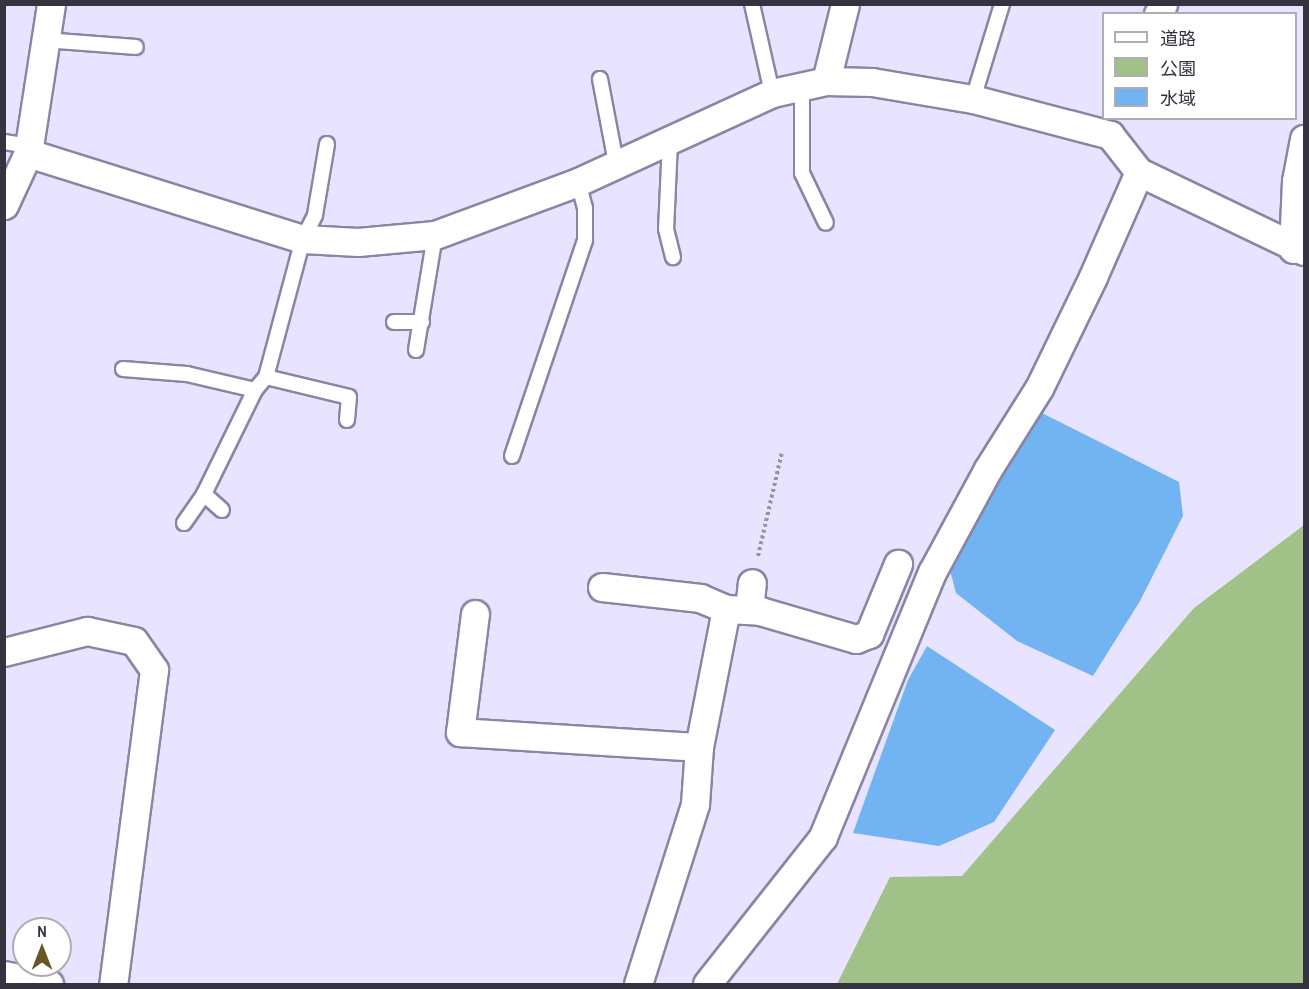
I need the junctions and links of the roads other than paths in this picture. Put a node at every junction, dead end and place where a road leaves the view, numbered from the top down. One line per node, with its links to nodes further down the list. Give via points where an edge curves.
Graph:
1 (51, 4): 5 (street)
2 (752, 4): 9 (lane)
3 (845, 4): 8 (street)
4 (1002, 4): 10 (lane)
5 (45, 40): 6 (lane); 15 (street)
6 (136, 47)
7 (600, 79): 16 (lane)
8 (814, 84): 9 (street); 10 (street, via 872,82); 20 (lane, via 802,173)
9 (772, 93): 13 (street)
10 (973, 99): 11 (street)
11 (1112, 127): 17 (street)
12 (1304, 139): 23 (street, via 1296,181)
13 (670, 142): 16 (street); 24 (lane, via 666,229)
14 (327, 144): 22 (lane, via 315,215)
15 (16, 147): 19 (street); 22 (street)
16 (616, 163): 18 (street)
17 (1139, 172): 23 (street); 47 (street, via 1039,388 988,469 932,572 822,837)
18 (578, 182): 21 (street); 32 (lane, via 585,208 585,240)
19 (4, 205)
20 (826, 224)
21 (435, 235): 22 (street, via 358,242); 26 (lane)
22 (303, 239): 29 (lane)
23 (1299, 250)
24 (673, 257)
25 (394, 322): 26 (lane)
26 (422, 322): 27 (lane)
27 (416, 350)
28 (123, 369): 30 (lane, via 188,374)
29 (266, 377): 30 (lane); 31 (lane, via 349,397)
30 (255, 390): 33 (lane)
31 (347, 420)
32 (512, 456)
33 (204, 494): 34 (lane); 35 (lane)
34 (222, 510)
35 (184, 523)
36 (898, 564): 39 (street, via 869,634 856,639)
37 (752, 583): 39 (street)
38 (603, 587): 39 (street, via 700,598)
39 (738, 610): 42 (street)
40 (475, 614): 42 (street, via 460,732)
41 (4, 652): 45 (street, via 87,631 134,641 154,670)
42 (699, 747): 46 (street, via 695,804)
43 (4, 975): 44 (street)
44 (49, 984)
45 (113, 984)
46 (638, 984)
47 (707, 984)

